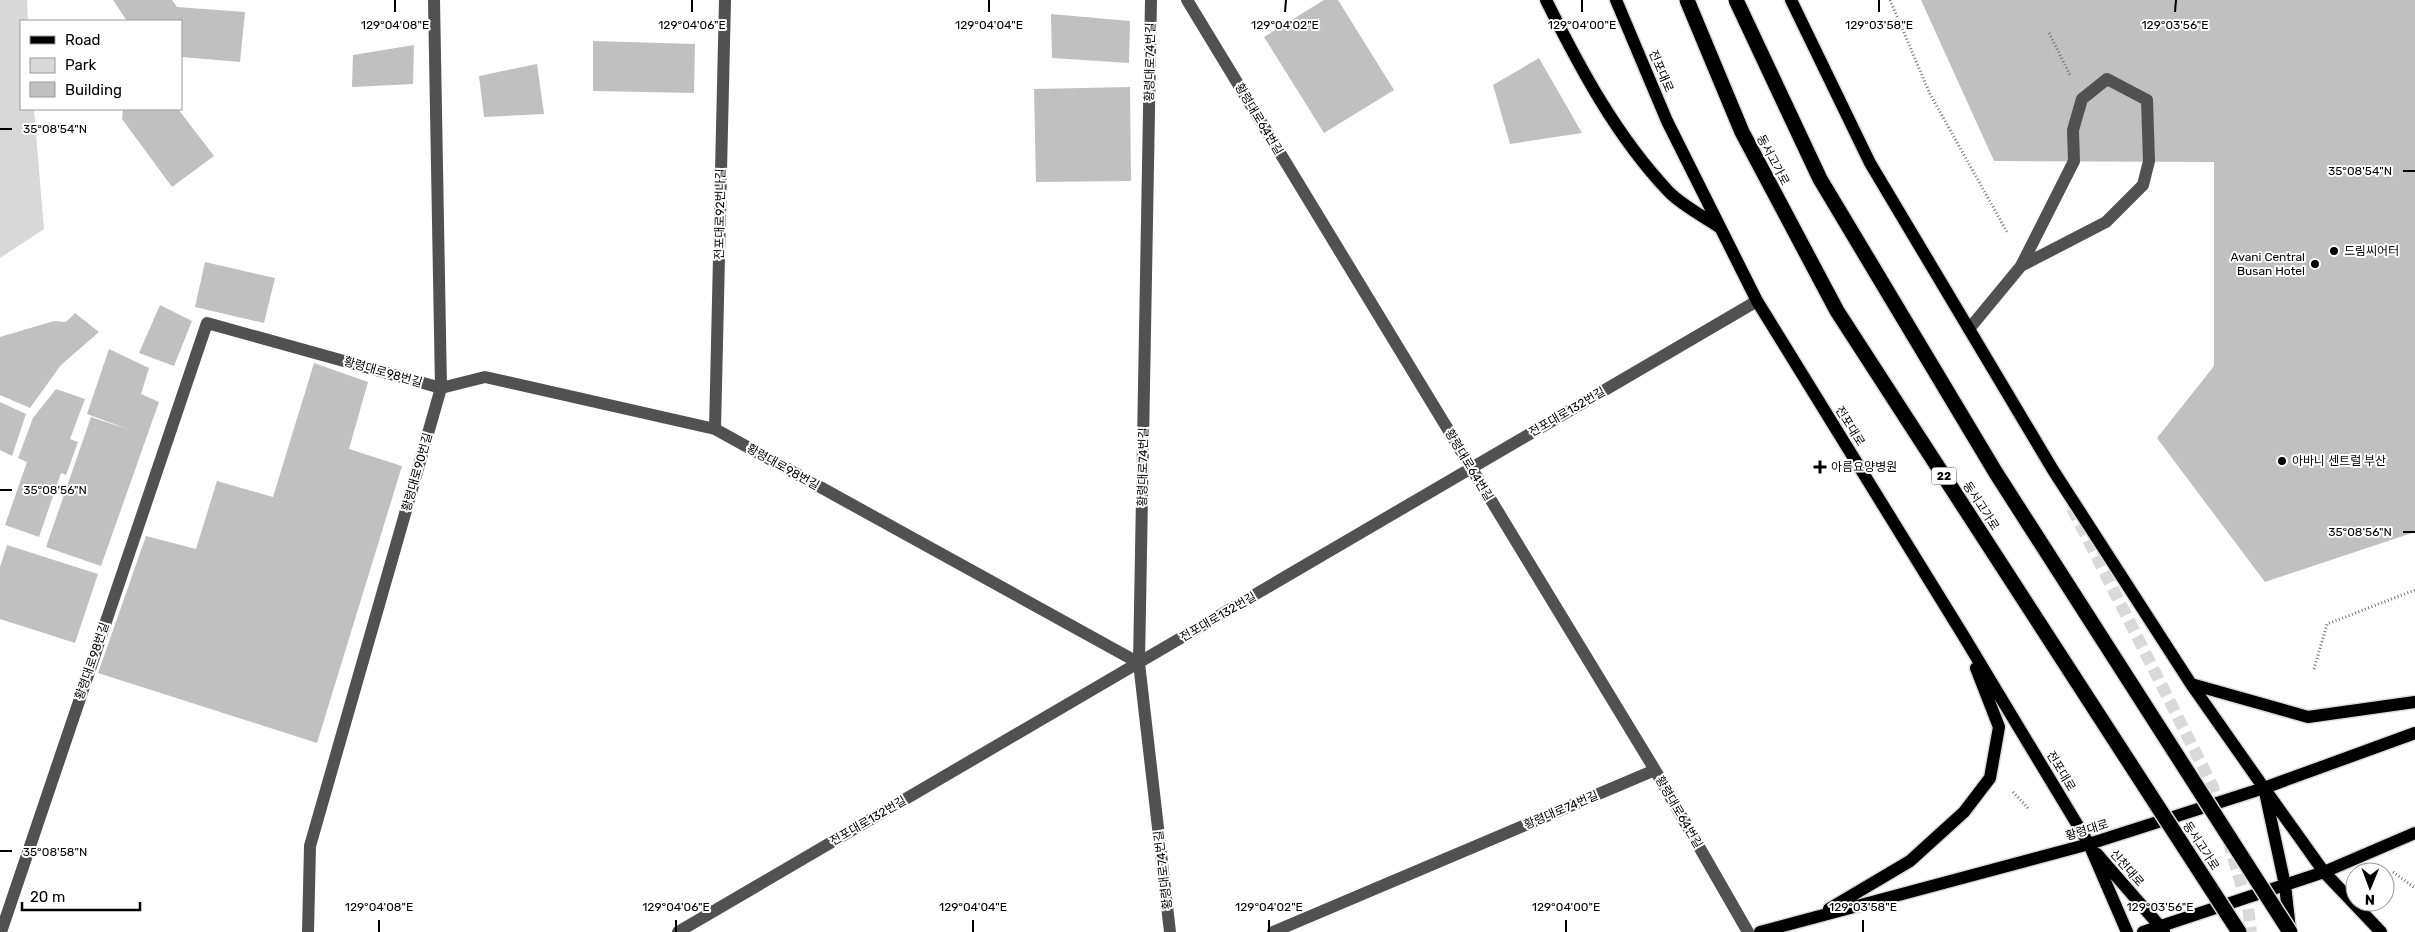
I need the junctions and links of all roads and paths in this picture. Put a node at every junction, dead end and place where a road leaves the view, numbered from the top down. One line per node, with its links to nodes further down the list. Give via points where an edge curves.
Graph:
1 (434, 0): 17 (street, 황령대로90번길)
2 (726, 0): 18 (street, 전포대로92번나길)
3 (1151, 0): 22 (street, 황령대로74번길)
4 (1187, 0): 19 (street, 황령대로64번길)
5 (1546, 0): 13 (main road, via 1579,65 1624,138 1670,193)
6 (1616, 0): 13 (main road, 전포대로, via 1667,121)
7 (1687, 0): 48 (highway, 동서고가로 / 22, bridge, via 1742,132 1837,311)
8 (1736, 0): 49 (highway, bridge, via 1820,179 1996,473)
9 (1791, 0): 16 (main road, via 1870,163)
10 (1890, 0): 14 (path, via 1930,94)
11 (2049, 34): 12 (path)
12 (2082, 99): 14 (street, via 2073,130 2074,161); 14 (street, via 2107,79 2147,100 2149,161 2143,185 2106,222)
13 (1720, 228): 15 (main road, 전포대로)
14 (2022, 263): 16 (street)
15 (1757, 301): 19 (street, 전포대로132번길); 21 (main road, 전포대로)
16 (1969, 329): 24 (main road, via 2053,470)
17 (441, 388): 18 (street, 황령대로98번길, via 486,377); 39 (street, 황령대로98번길, via 207,322); 40 (street, 황령대로90번길, via 310,846)
18 (715, 429): 22 (street, 황령대로98번길)
19 (1471, 469): 22 (street, 전포대로132번길); 27 (street, 황령대로64번길)
20 (2415, 590): 23 (path, via 2327,624)
21 (1964, 635): 32 (main road, 전포대로); 37 (main road, via 1999,727 1990,778 1964,812 1910,861)
22 (1139, 663): 41 (street, 전포대로132번길); 42 (street, 황령대로74번길)
23 (2314, 669)
24 (2191, 684): 25 (main road, via 2308,718); 29 (main road)
25 (2415, 702)
26 (2415, 733): 29 (main road, 황령대로)
27 (1655, 770): 43 (street, 황령대로74번길); 44 (street, 황령대로64번길)
28 (2007, 786): 30 (path)
29 (2264, 788): 32 (main road, 황령대로); 33 (main road); 35 (main road)
30 (2028, 808)
31 (2415, 833): 33 (main road)
32 (2089, 844): 37 (main road, 황령대로); 38 (main road, 신천대로); 46 (main road, 전포대로)
33 (2324, 872): 35 (main road); 50 (main road)
34 (2395, 874): 36 (path)
35 (2285, 885): 38 (main road); 49 (main road)
36 (2415, 888)
37 (1815, 918): 45 (main road, 황령대로)
38 (2162, 929): 47 (main road)
39 (1, 932)
40 (308, 932)
41 (678, 932)
42 (1170, 932)
43 (1273, 932)
44 (1748, 932)
45 (1760, 932)
46 (2126, 932)
47 (2144, 932)
48 (2239, 932)
49 (2290, 932)
50 (2381, 932)

